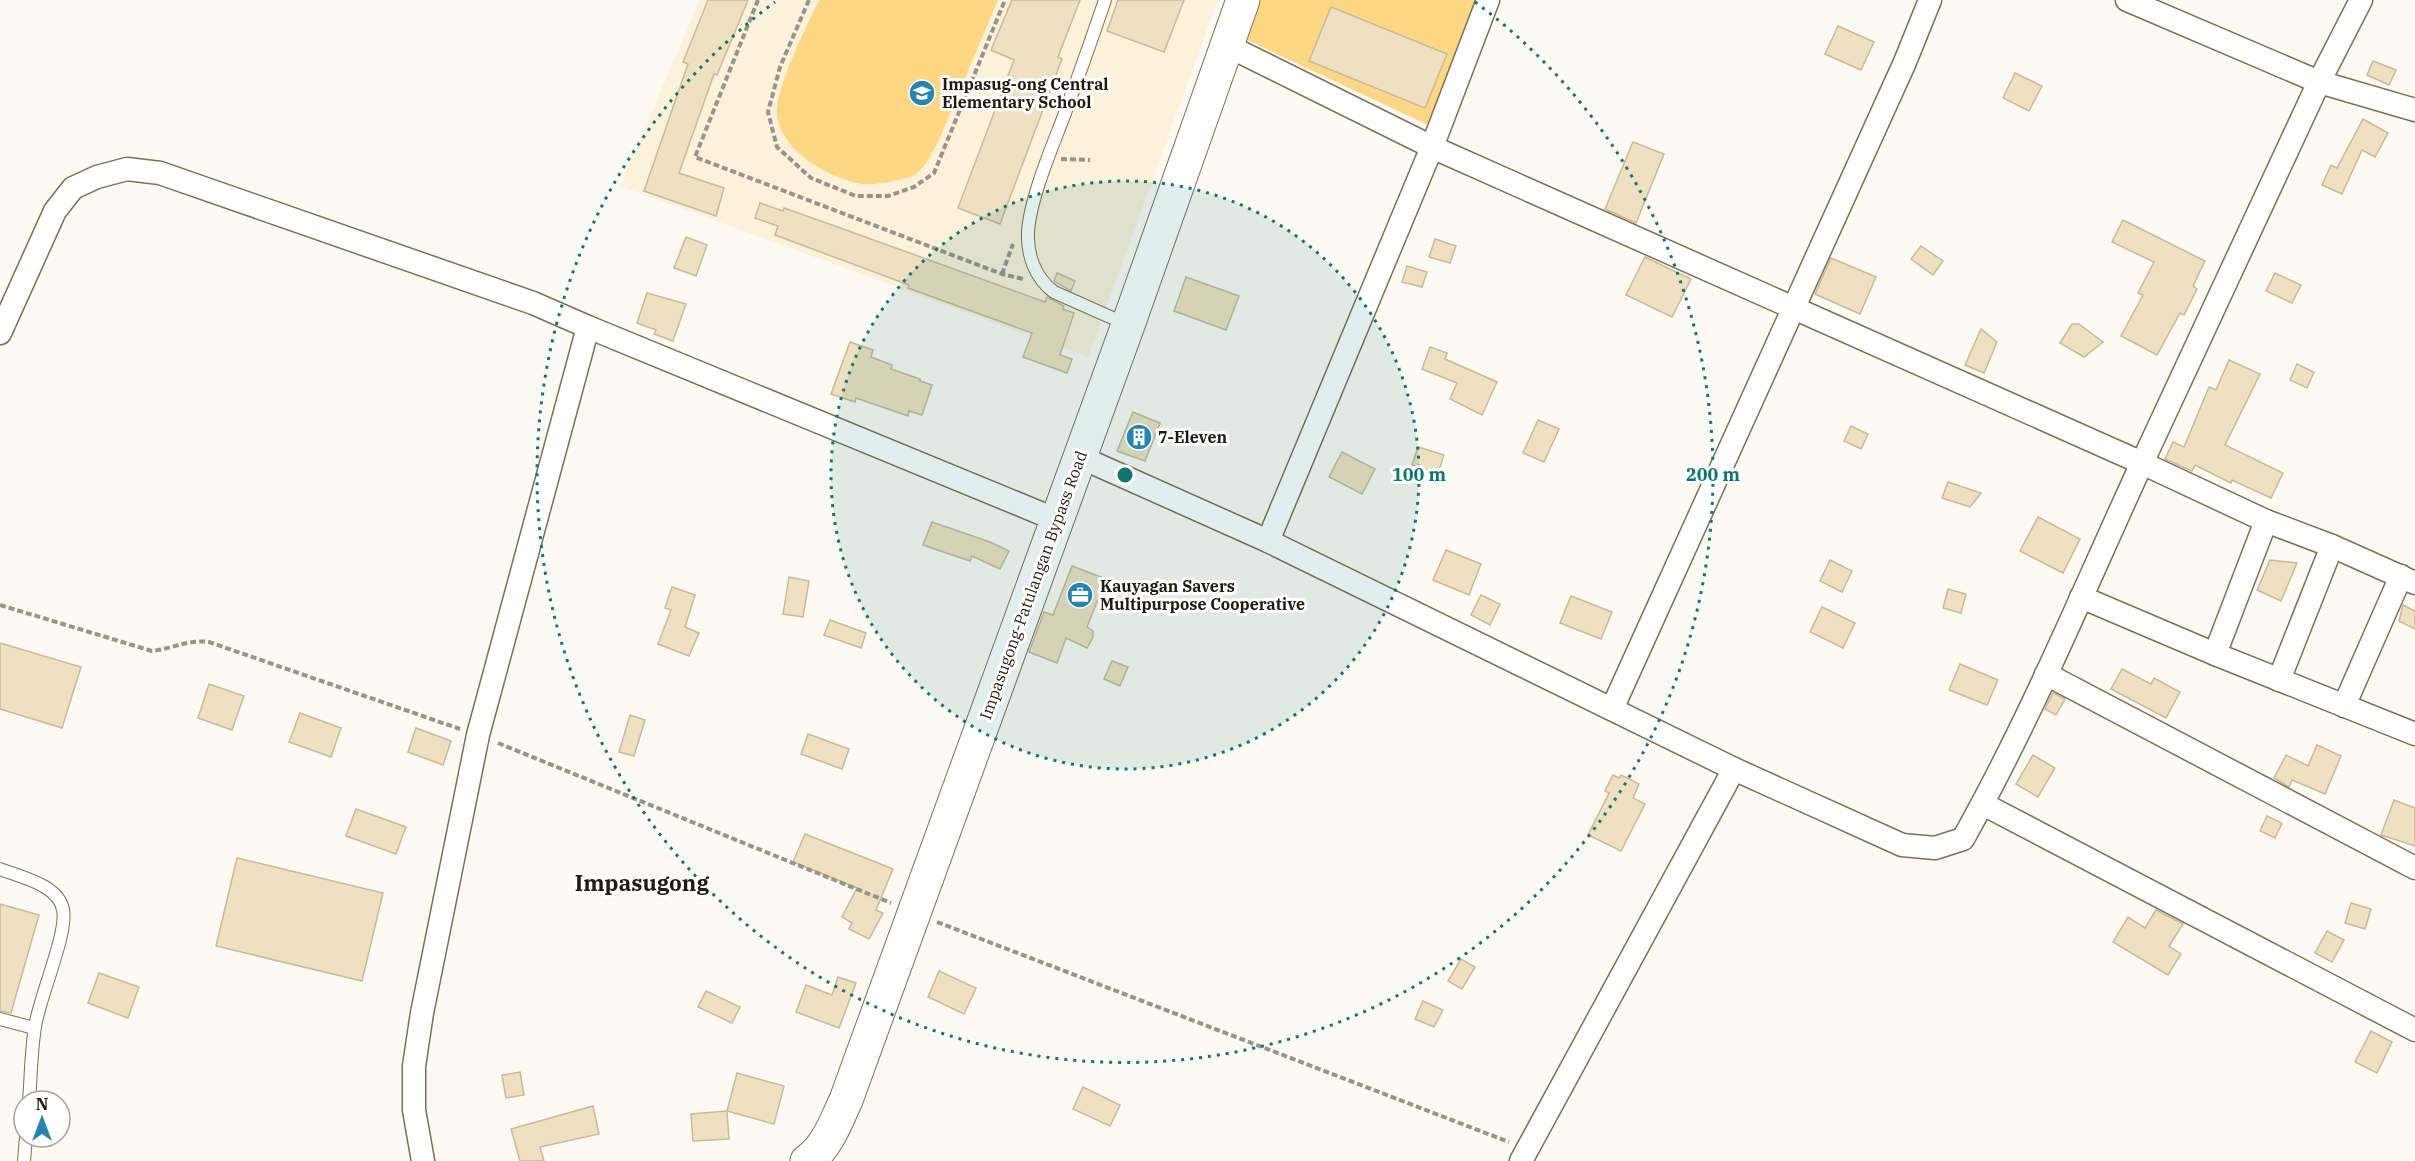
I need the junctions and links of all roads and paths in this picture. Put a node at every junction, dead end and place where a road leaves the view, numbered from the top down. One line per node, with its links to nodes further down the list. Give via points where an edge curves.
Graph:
1 (758, 0): 16 (path, via 694,157 1002,274)
2 (809, 0): 3 (path, via 780,67 768,112 777,147 811,178 856,196 888,196 914,187 934,173)
3 (1005, 0)
4 (1105, 0): 14 (lane)
5 (1243, 0): 10 (main road, Impasugong-Patulangan Bypass Road)
6 (1488, 0): 13 (street)
7 (1930, 0): 17 (street)
8 (2127, 0): 11 (street)
9 (2361, 0): 11 (street)
10 (1226, 45): 13 (street); 18 (main road, Impasugong-Patulangan Bypass Road)
11 (2319, 82): 12 (street); 22 (street)
12 (2415, 110)
13 (1432, 147): 17 (street); 25 (street)
14 (1047, 159): 15 (path); 16 (lane, via 1028,232 1030,256)
15 (1090, 160)
16 (1044, 285): 18 (lane)
17 (1795, 307): 22 (street); 34 (street)
18 (1128, 324): 21 (main road, Impasugong-Patulangan Bypass Road)
19 (588, 327): 20 (street, via 533,303 160,173 127,170 73,188 55,211); 23 (street); 36 (street)
20 (0, 333)
21 (1080, 457): 23 (main road, Impasugong-Patulangan Bypass Road); 25 (street)
22 (2142, 463): 24 (street); 28 (street)
23 (1057, 520): 41 (main road, Impasugong-Patulangan Bypass Road)
24 (2266, 521): 26 (street); 30 (street)
25 (1268, 541): 34 (street)
26 (2332, 546): 27 (street); 32 (street)
27 (2408, 580): 33 (street)
28 (2081, 597): 30 (street); 31 (street)
29 (0, 605): 36 (path, via 152,651 198,640 209,642)
30 (2215, 654): 32 (street)
31 (2046, 674): 38 (street); 39 (street)
32 (2279, 680): 33 (street)
33 (2344, 706): 35 (street)
34 (1612, 709): 37 (street)
35 (2415, 734)
36 (478, 735): 41 (path); 48 (street, via 414,1066 414,1110)
37 (1734, 769): 38 (street, via 1902,845 1935,848 1963,839); 46 (street)
38 (1983, 804): 44 (street)
39 (2415, 868)
40 (0, 869): 43 (lane, via 56,895 63,910 63,930)
41 (914, 913): 46 (path); 47 (main road, Impasugong-Patulangan Bypass Road, via 846,1100)
42 (0, 1019): 43 (lane)
43 (34, 1028): 45 (lane)
44 (2415, 1030)
45 (30, 1089)
46 (1525, 1155)
47 (817, 1159)
48 (423, 1161)

